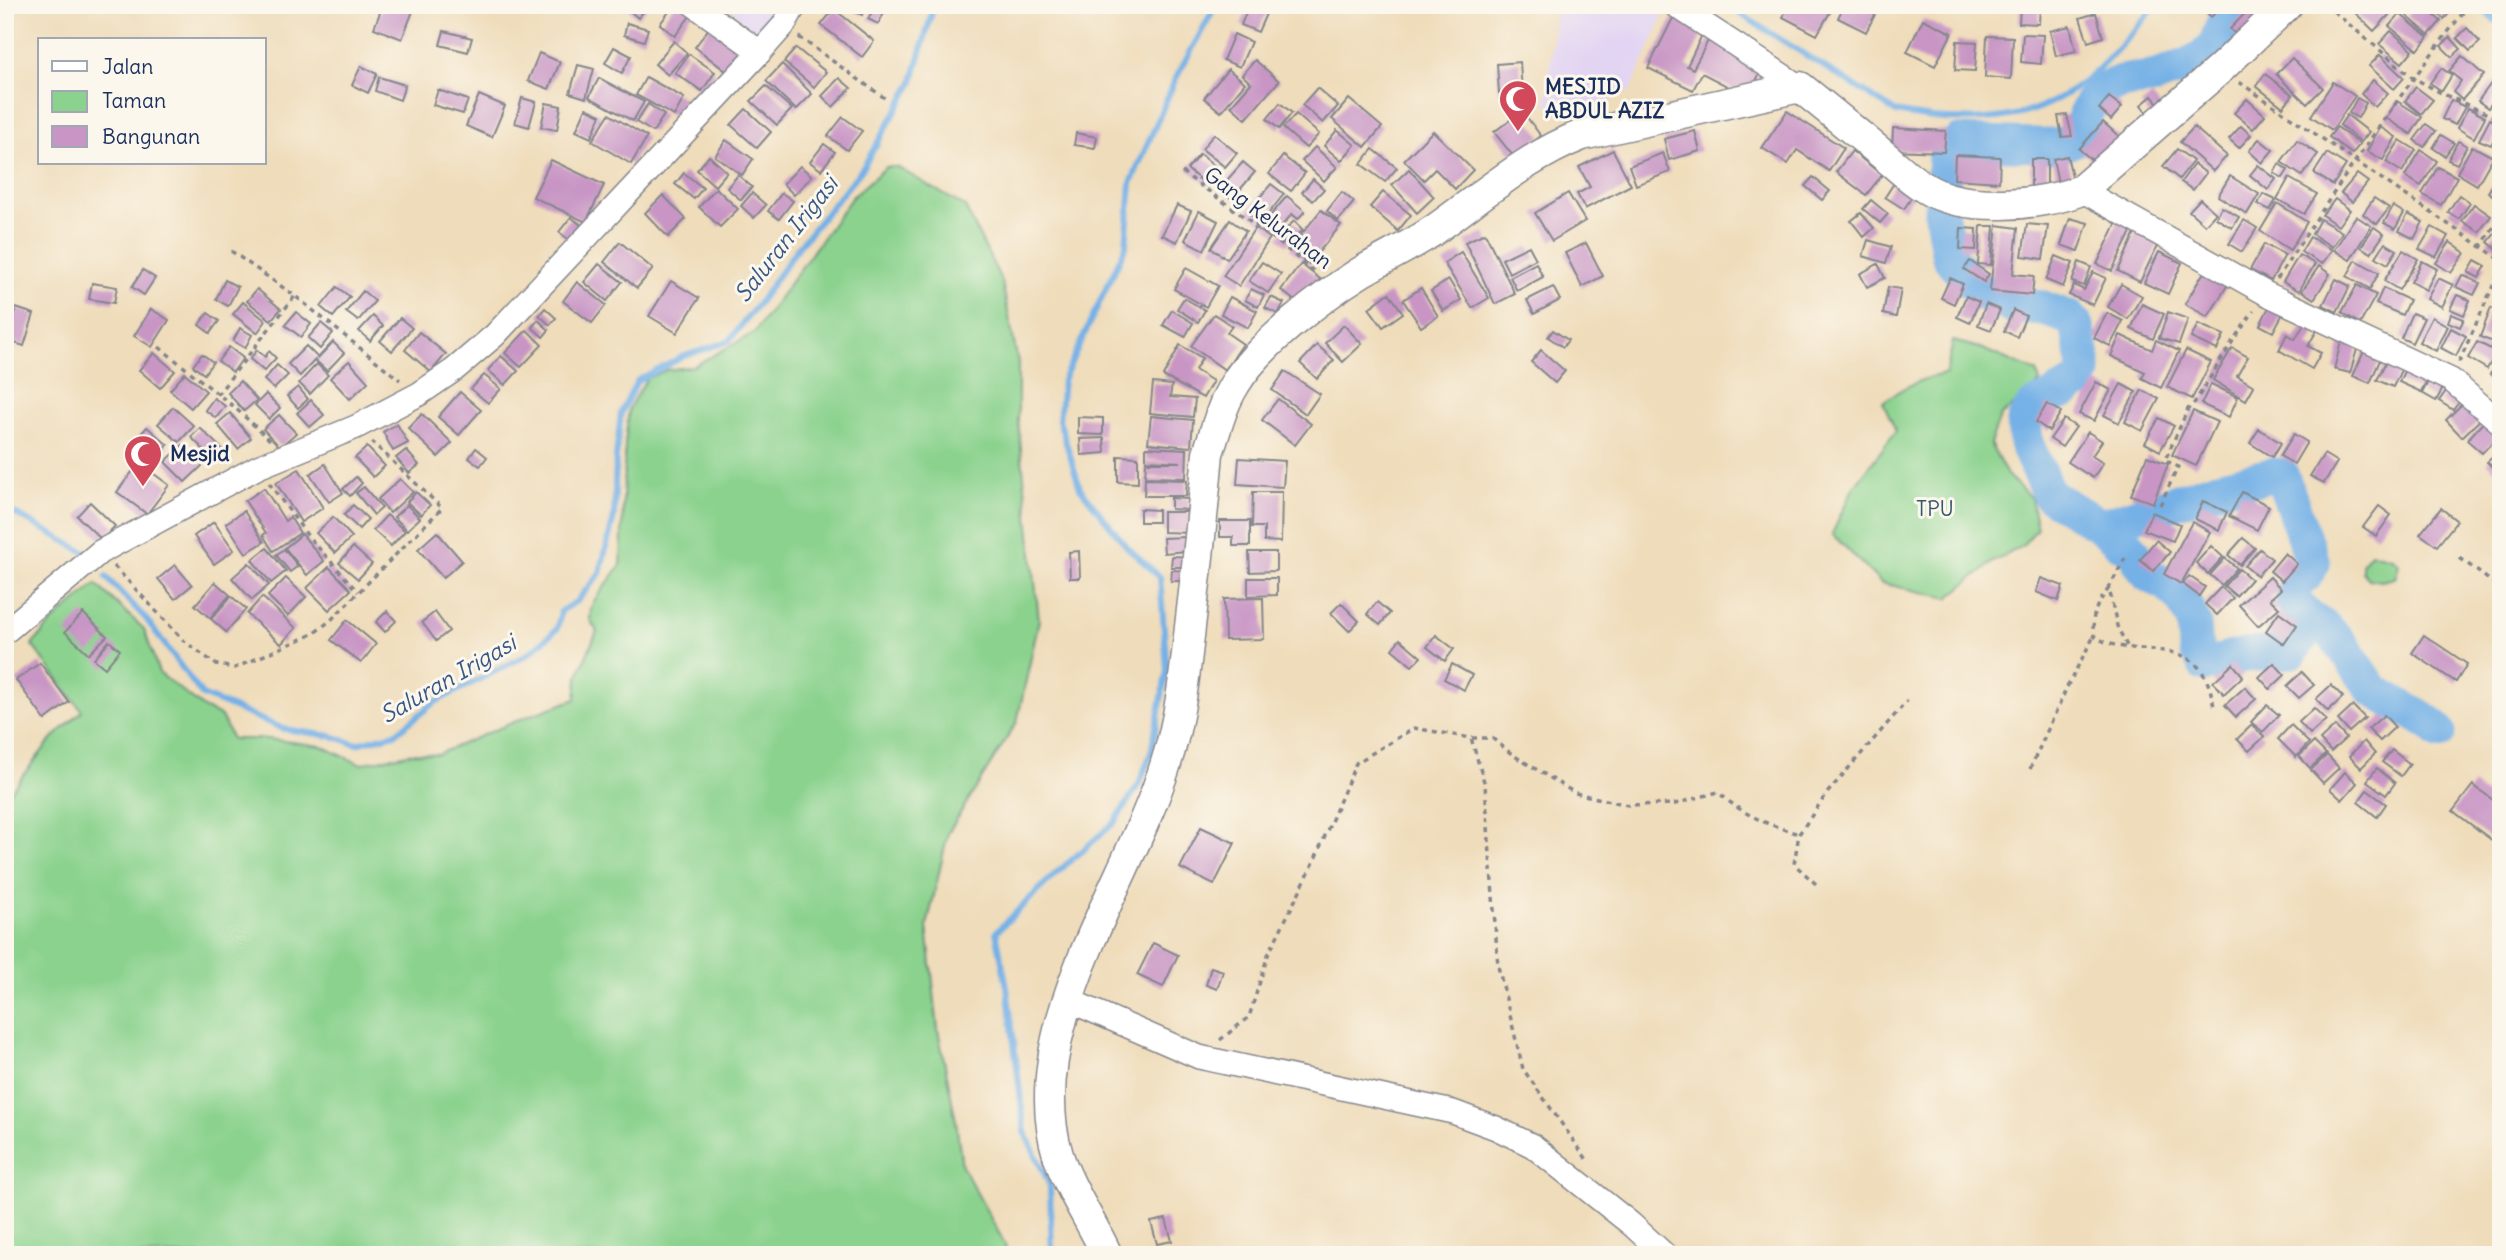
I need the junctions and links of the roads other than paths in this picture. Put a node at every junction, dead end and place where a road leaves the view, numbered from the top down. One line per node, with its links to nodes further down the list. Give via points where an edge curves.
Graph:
1 (694, 5): 5 (street)
2 (795, 5): 5 (street)
3 (1675, 5): 6 (street)
4 (2287, 5): 7 (main road)
5 (760, 52): 9 (street, via 495,335 454,370 419,394 258,467 100,552)
6 (1800, 86): 7 (main road, via 1939,194 2015,204 2048,201); 10 (main road, via 1582,135 1558,145 1431,232 1335,289 1255,356 1234,384 1209,453 1185,671 1167,762)
7 (2081, 190): 8 (street, via 2267,293 2451,380)
8 (2501, 423)
9 (5, 632)
10 (1066, 999): 11 (main road, via 1048,1088 1052,1125 1063,1167); 12 (street, via 1199,1057 1453,1112 1496,1128 1533,1146)
11 (1107, 1255)
12 (1665, 1255)

